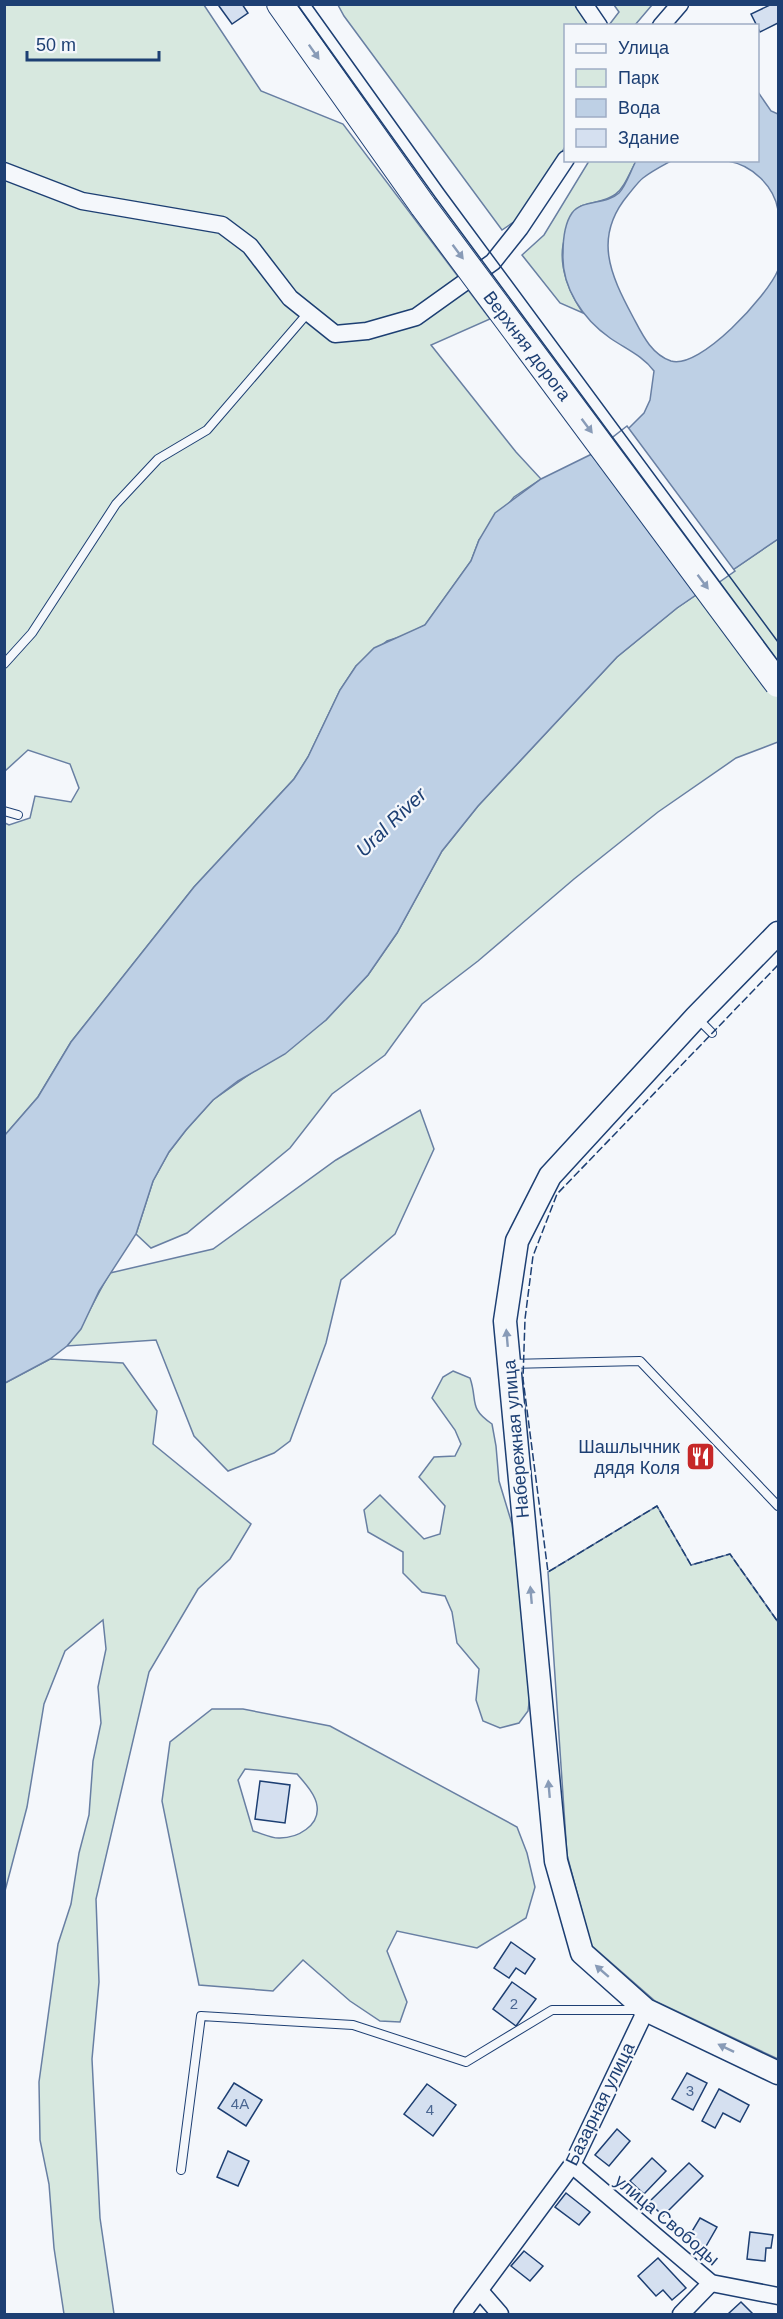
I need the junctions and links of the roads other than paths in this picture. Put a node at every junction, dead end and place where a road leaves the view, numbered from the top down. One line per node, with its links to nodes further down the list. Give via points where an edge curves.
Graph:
1 (280, 4): 10 (main road, Верхняя дорога, one-way to 10, bridge, via 423,206)
2 (584, 4): 4 (street)
3 (680, 4): 5 (street)
4 (598, 24)
5 (663, 24)
6 (564, 162): 8 (street, via 493,262 416,317 367,331 335,334)
7 (4, 171): 8 (street, via 82,201 222,225 250,246)
8 (307, 314): 9 (lane, via 207,430 158,459 116,504 32,633)
9 (4, 664)
10 (778, 684)
11 (4, 811): 12 (lane)
12 (18, 815)
13 (778, 933): 14 (main road, Набережная улица, one-way to 13, via 505,1321 517,1241 550,1176 704,1025)
14 (509, 1364): 15 (lane, via 640,1360); 16 (main road, Набережная улица, one-way to 14, via 582,1953 556,1861)
15 (778, 1506)
16 (646, 2010): 17 (main road, one-way to 16); 18 (street, Базарная улица); 19 (lane, via 552,2010 466,2062 353,2025 201,2016)
17 (778, 2073)
18 (572, 2165): 20 (street, улица Свободы); 21 (street, Базарная улица)
19 (181, 2170)
20 (711, 2283): 22 (street, улица Свободы); 25 (street)
21 (480, 2291): 23 (street, Базарная улица); 24 (street)
22 (778, 2296)
23 (462, 2314)
24 (500, 2314)
25 (681, 2314)

